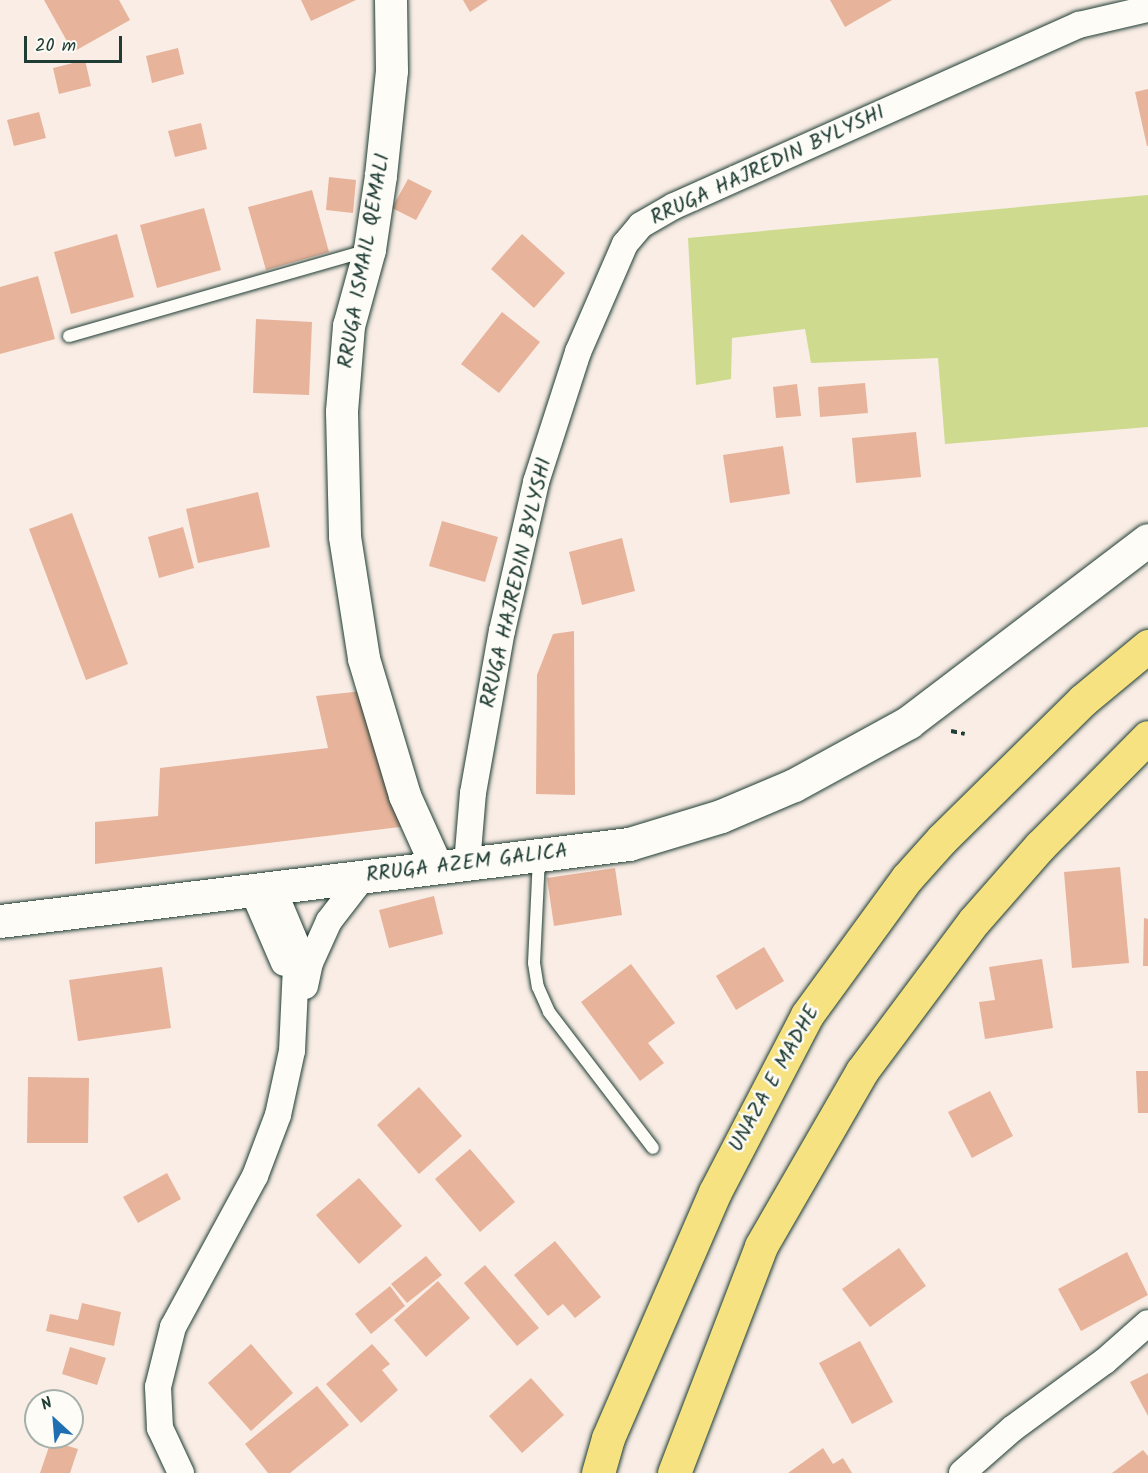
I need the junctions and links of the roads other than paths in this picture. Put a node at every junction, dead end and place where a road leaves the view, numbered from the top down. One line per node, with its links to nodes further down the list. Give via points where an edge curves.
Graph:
1 (391, 0): 3 (street, RRUGA ISMAIL QEMALI, via 392,70)
2 (1148, 9): 9 (street, RRUGA HAJREDIN BYLYSHI, via 1079,25 760,167 674,206 641,225 625,244 578,352 536,483 502,631 472,793)
3 (370, 250): 4 (lane); 9 (street, RRUGA ISMAIL QEMALI, via 349,326 342,412 345,537 364,659 405,796)
4 (69, 336)
5 (1148, 540): 8 (main road, RRUGA AZEM GALICA, via 909,722 794,784 721,816 629,844)
6 (1148, 646): 17 (highway, UNAZA E MADHE, via 1083,700 942,840 907,878 807,1015 715,1192 608,1437)
7 (1148, 737): 18 (highway, via 1040,846 974,921 862,1071 761,1245)
8 (539, 856): 9 (main road, RRUGA AZEM GALICA); 14 (lane, via 534,963 538,987 549,1012)
9 (452, 866): 10 (main road, RRUGA AZEM GALICA)
10 (363, 877): 11 (main road, RRUGA AZEM GALICA); 13 (street, via 329,921 310,963)
11 (263, 890): 12 (main road, RRUGA AZEM GALICA); 13 (street, via 294,998)
12 (0, 921)
13 (292, 1051): 16 (street, via 278,1115 255,1176 173,1327 158,1387 160,1428)
14 (653, 1148)
15 (1148, 1323): 19 (street)
16 (181, 1473)
17 (598, 1473)
18 (674, 1473)
19 (962, 1473)

